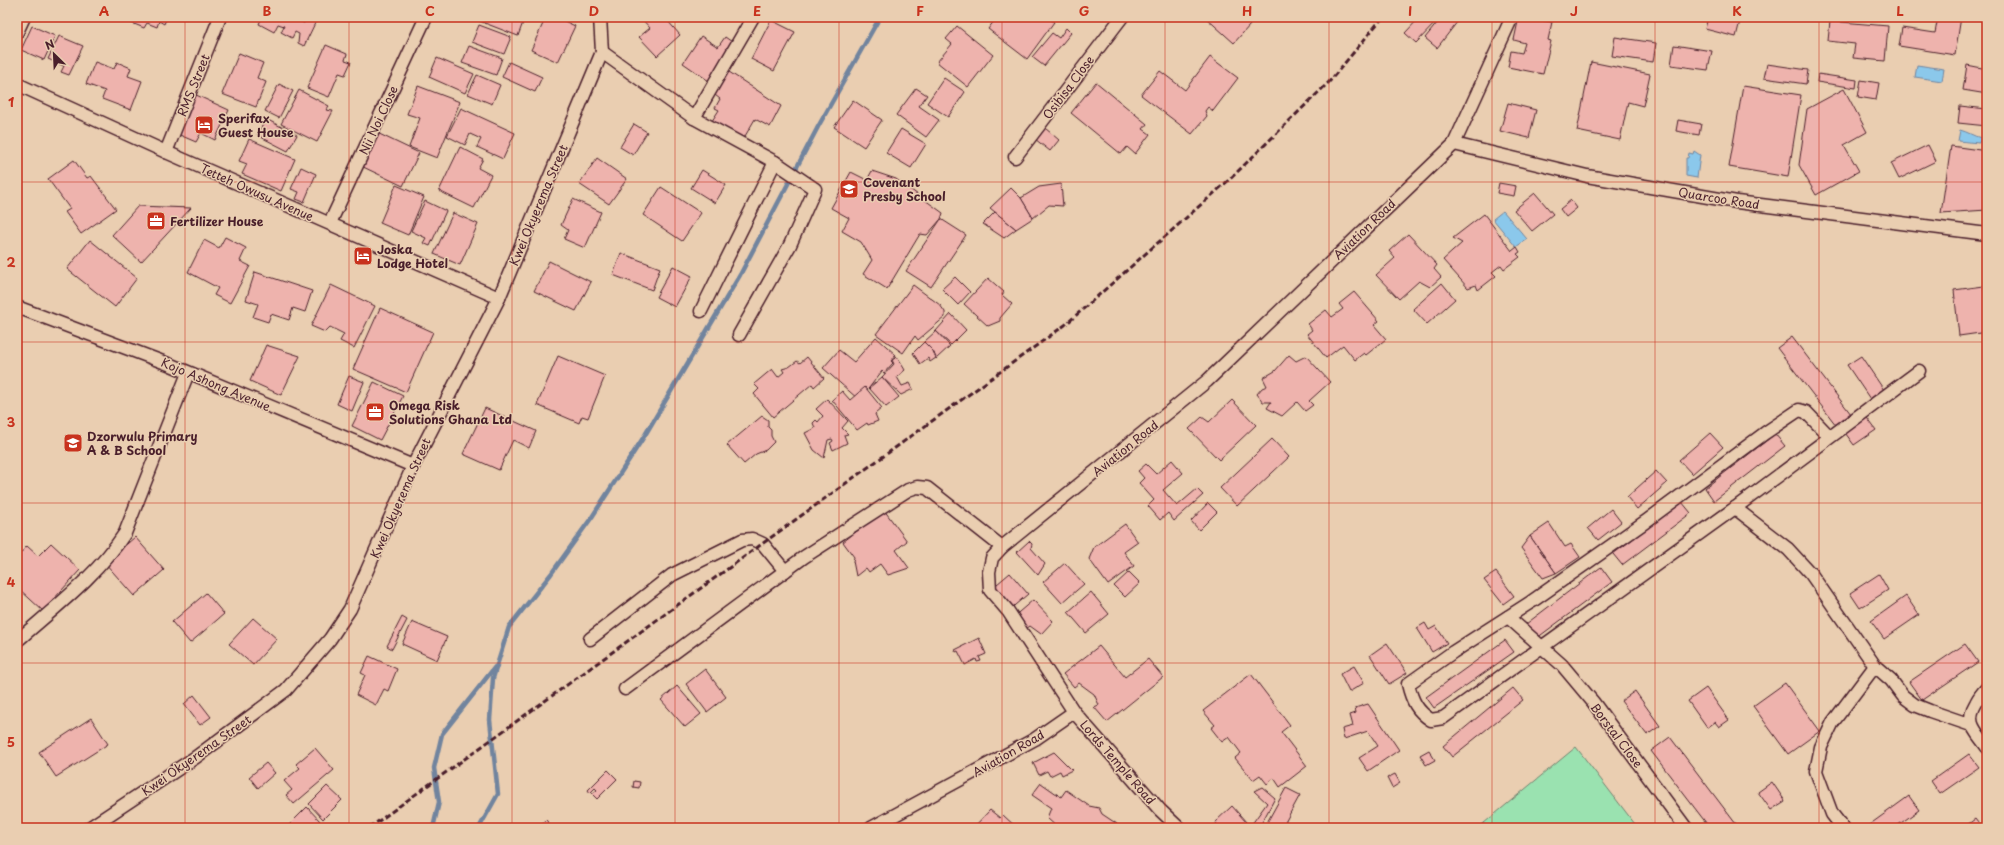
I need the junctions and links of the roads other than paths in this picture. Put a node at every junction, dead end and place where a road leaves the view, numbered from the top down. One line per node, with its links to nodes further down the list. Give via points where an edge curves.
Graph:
1 (24, 17): 8 (street)
2 (220, 17): 13 (street, RMS Street)
3 (426, 17): 16 (street, Nii Noi Close)
4 (600, 17): 9 (street)
5 (753, 17): 11 (street)
6 (1122, 17): 14 (street, Osibisa Close)
7 (1512, 17): 12 (street, Aviation Road)
8 (17, 32)
9 (602, 52): 11 (street); 18 (street, Kwei Okyerema Street)
10 (17, 84): 13 (street, Tetteh Owusu Avenue)
11 (694, 118): 15 (street)
12 (1454, 144): 17 (street, Quarcoo Road, via 1587,176 1737,202); 27 (street, Aviation Road, via 1206,381)
13 (166, 152): 16 (street, Tetteh Owusu Avenue)
14 (1015, 157)
15 (775, 162): 20 (street); 21 (street, via 815,189 800,226)
16 (330, 223): 18 (street, Tetteh Owusu Avenue)
17 (1987, 234)
18 (499, 298): 25 (street, Kwei Okyerema Street)
19 (17, 307): 23 (street, Kojo Ashong Avenue)
20 (701, 311)
21 (739, 335)
22 (1919, 371): 24 (street)
23 (188, 373): 25 (street, Kojo Ashong Avenue); 31 (street, via 125,534 99,568)
24 (1830, 437): 26 (street); 29 (street, via 1806,412 1799,410)
25 (413, 466): 39 (street, Kwei Okyerema Street, via 350,609 330,639 286,690 196,757)
26 (1735, 508): 32 (street); 33 (street, via 1788,549 1811,574)
27 (1002, 547): 28 (street, via 926,488 917,487 835,536); 36 (street, Aviation Road, via 992,558 989,572 990,590 1008,611)
28 (785, 571): 30 (street, via 763,544 752,539 742,540 672,575); 35 (street)
29 (1508, 617): 32 (street, Borstal Close); 32 (street, via 1408,684 1412,700 1421,714 1431,720 1443,718)
30 (590, 639)
31 (17, 641)
32 (1543, 648): 42 (street, Borstal Close, via 1562,665 1593,702)
33 (1875, 666): 37 (street, via 1915,705); 43 (street, via 1833,722 1821,747 1816,771 1832,814)
34 (1987, 688): 37 (street, via 1970,712)
35 (626, 689)
36 (1074, 712): 40 (street, Aviation Road, via 1035,739); 41 (street, Lords Temple Road, via 1160,810)
37 (1971, 725): 38 (street)
38 (1987, 747)
39 (89, 828)
40 (871, 828)
41 (1179, 828)
42 (1686, 828)
43 (1843, 828)

